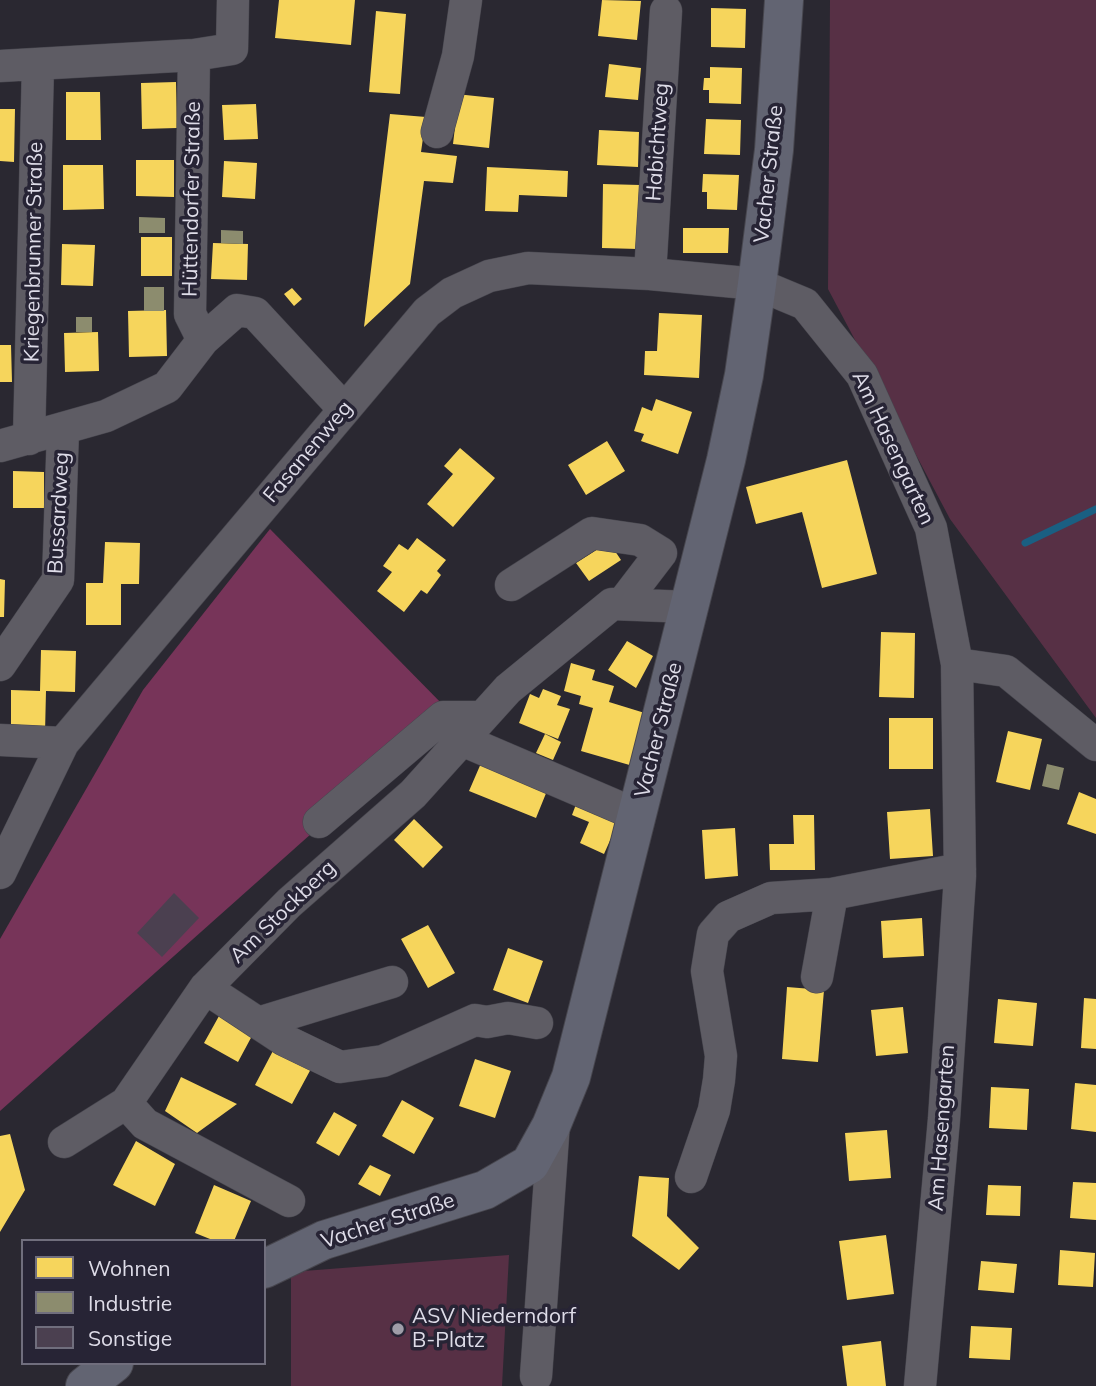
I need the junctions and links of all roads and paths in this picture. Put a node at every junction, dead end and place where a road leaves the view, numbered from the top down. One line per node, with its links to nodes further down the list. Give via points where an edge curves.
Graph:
1 (233, 0): 5 (street, via 232,49)
2 (466, 0): 8 (street, via 458,56)
3 (784, 0): 10 (main road, Vacher Straße, via 774,150)
4 (666, 11): 9 (street, Habichtweg)
5 (194, 55): 6 (street); 11 (street, Hüttendorfer Straße, via 190,314)
6 (38, 64): 7 (street); 14 (street, Kriegenbrunner Straße)
7 (0, 66)
8 (437, 132)
9 (650, 274): 10 (street, Fasanenweg); 12 (street, Fasanenweg, via 528,268 489,276 427,312)
10 (757, 285): 17 (main road, Vacher Straße, via 726,460); 18 (street, Am Hasengarten, via 806,304 862,375 931,528)
11 (203, 340): 12 (street, via 237,310 255,313); 13 (street, via 167,387 106,416)
12 (344, 409): 22 (street, Fasanenweg)
13 (64, 429): 14 (street); 19 (street, Bussardweg, via 58,579)
14 (15, 443)
15 (511, 585): 16 (street, Am Stockberg, via 592,533 640,540 661,552)
16 (622, 604): 17 (street); 20 (street, Am Stockberg, via 612,604 508,689)
17 (690, 607): 24 (main road, Vacher Straße)
18 (957, 664): 23 (street, via 1006,671); 26 (street, Am Hasengarten)
19 (0, 666)
20 (472, 729): 24 (street); 25 (street, via 443,717); 31 (street, Am Stockberg, via 413,794 289,903)
21 (0, 740): 22 (street)
22 (63, 743): 27 (street, Fasanenweg)
23 (1096, 745)
24 (637, 815): 35 (main road, Vacher Straße, via 571,1077)
25 (319, 822)
26 (960, 869): 28 (street); 43 (street, Am Hasengarten)
27 (0, 873)
28 (832, 894): 29 (street); 37 (street, via 771,898 728,917 713,933 707,971 721,1056 719,1080)
29 (817, 977)
30 (392, 982): 32 (street)
31 (205, 988): 32 (street); 34 (street, Am Stockberg)
32 (258, 1023): 33 (street, via 340,1067 383,1061 475,1020 508,1017)
33 (537, 1023)
34 (126, 1103): 36 (street, Am Stockberg); 38 (street, via 145,1124)
35 (555, 1117): 39 (main road, Vacher Straße, via 530,1164 485,1190 324,1240); 41 (street)
36 (64, 1142)
37 (691, 1177)
38 (289, 1201)
39 (266, 1268)
40 (111, 1365): 42 (main road)
41 (536, 1376)
42 (85, 1386)
43 (920, 1386)

